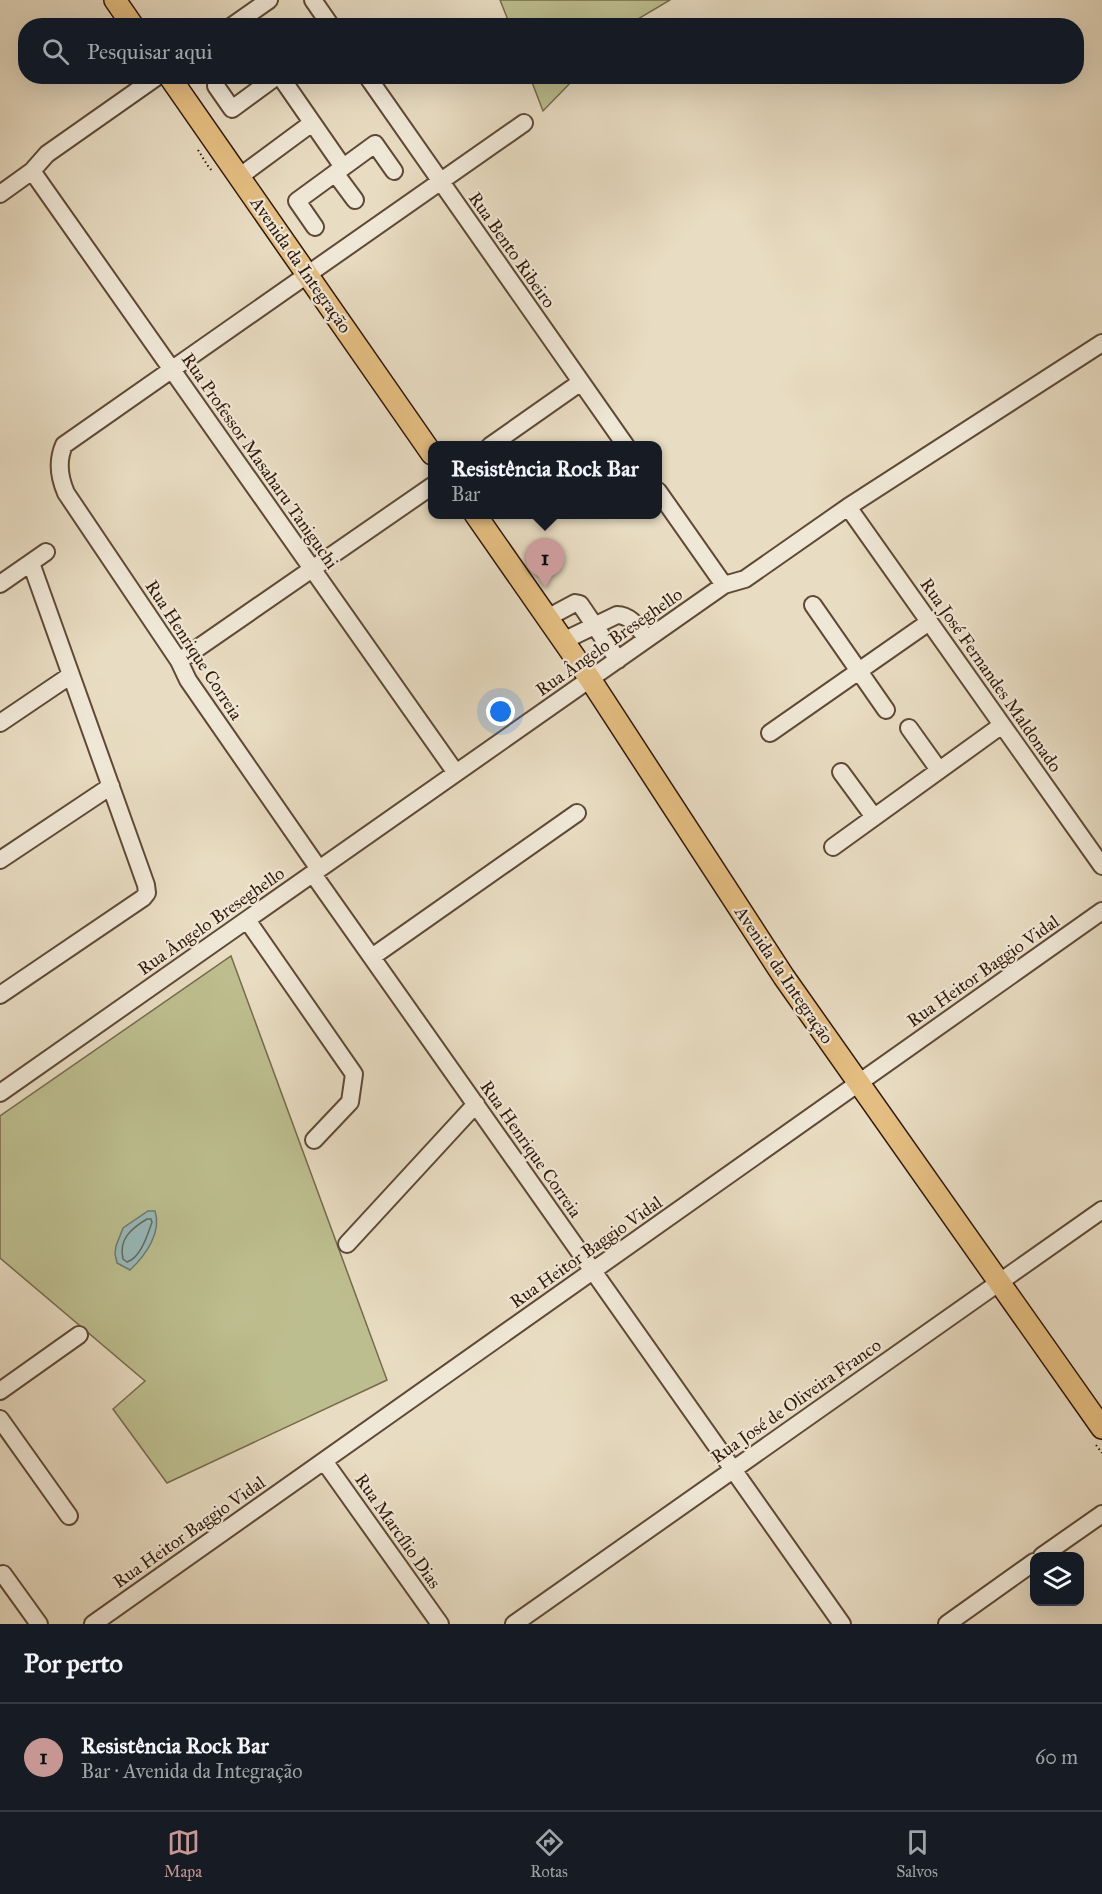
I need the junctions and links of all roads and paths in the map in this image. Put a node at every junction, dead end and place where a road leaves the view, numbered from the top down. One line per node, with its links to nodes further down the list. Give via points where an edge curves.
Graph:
1 (115, 0): 4 (main road)
2 (269, 0): 5 (street)
3 (313, 0): 6 (street)
4 (127, 18)
5 (243, 18)
6 (325, 18)
7 (146, 84): 16 (street, via 47,153)
8 (175, 84): 18 (main road, Avenida da Integração)
9 (271, 84): 12 (street, via 232,109)
10 (278, 84): 14 (street)
11 (373, 84): 19 (street, Rua Bento Ribeiro)
12 (216, 86)
13 (524, 123): 19 (street)
14 (308, 126): 15 (street); 18 (street)
15 (336, 168): 17 (street, via 375,144); 21 (street); 22 (street, via 297,201)
16 (32, 171): 20 (street); 25 (street, Rua Professor Masaharu Taniguchi)
17 (394, 171)
18 (239, 177): 23 (main road, Avenida da Integração)
19 (441, 182): 23 (street); 26 (street, Rua Bento Ribeiro)
20 (0, 194)
21 (355, 200)
22 (315, 227)
23 (307, 275): 25 (street); 29 (main road, Avenida da Integração)
24 (1102, 343): 32 (street, Rua Ângelo Breseghello)
25 (172, 370): 36 (street, Rua Professor Masaharu Taniguchi); 46 (street, Rua Henrique Correia, via 64,445 59,468 66,493)
26 (581, 382): 27 (street); 28 (street, Rua Bento Ribeiro)
27 (497, 441)
28 (622, 441)
29 (428, 448)
30 (428, 489): 36 (street)
31 (662, 498): 38 (street)
32 (848, 507): 38 (street, Rua Ângelo Breseghello, via 745,579); 41 (street, Rua José Fernandes Maldonado)
33 (478, 519): 40 (main road, Avenida da Integração)
34 (46, 552): 35 (street)
35 (31, 563): 37 (street); 48 (street)
36 (312, 569): 46 (street); 57 (street, Rua Professor Masaharu Taniguchi)
37 (0, 584)
38 (724, 585): 43 (street, Rua Ângelo Breseghello)
39 (813, 605): 47 (street)
40 (547, 618): 42 (street, via 578,603); 44 (main road, Avenida da Integração)
41 (929, 622): 47 (street); 52 (street, Rua José Fernandes Maldonado)
42 (596, 626): 43 (street, via 623,615); 44 (street); 45 (street)
43 (647, 639): 45 (street, Rua Ângelo Breseghello)
44 (563, 641): 49 (main road, Avenida da Integração)
45 (618, 660): 49 (street, Rua Ângelo Breseghello)
46 (179, 661): 64 (street, Rua Henrique Correia)
47 (859, 670): 50 (street); 54 (street)
48 (71, 675): 51 (street); 58 (street)
49 (590, 679): 57 (street, Rua Ângelo Breseghello); 69 (main road, Avenida da Integração, via 756,936)
50 (886, 710)
51 (0, 723)
52 (1002, 725): 55 (street); 63 (street, Rua José Fernandes Maldonado)
53 (909, 728): 55 (street)
54 (770, 733)
55 (939, 770): 60 (street)
56 (841, 772): 60 (street)
57 (456, 773): 64 (street, Rua Ângelo Breseghello)
58 (111, 786): 62 (street); 68 (street, via 147,893)
59 (577, 813): 67 (street)
60 (874, 817): 61 (street)
61 (833, 847)
62 (0, 860)
63 (1102, 866)
64 (316, 872): 66 (street, Rua Ângelo Breseghello); 67 (street, Rua Henrique Correia)
65 (1102, 911): 69 (street, Rua Heitor Baggio Vidal)
66 (247, 920): 70 (street, Rua Ângelo Breseghello); 72 (street, via 354,1074 350,1102)
67 (372, 957): 71 (street, Rua Henrique Correia)
68 (0, 995)
69 (858, 1083): 75 (street, Rua Heitor Baggio Vidal); 76 (main road, Avenida da Integração)
70 (0, 1093)
71 (476, 1104): 74 (street); 75 (street, Rua Henrique Correia)
72 (314, 1140)
73 (1102, 1210): 76 (street, Rua José de Oliveira Franco)
74 (347, 1245)
75 (593, 1271): 81 (street, Rua Heitor Baggio Vidal); 82 (street, Rua Henrique Correia)
76 (999, 1282): 80 (main road, Avenida da Integração); 82 (street, Rua José de Oliveira Franco)
77 (79, 1335): 78 (street)
78 (0, 1391)
79 (0, 1419): 84 (street)
80 (1102, 1428)
81 (324, 1461): 89 (street, Rua Heitor Baggio Vidal); 90 (street, Rua Marcílio Dias)
82 (733, 1470): 91 (street, Rua José de Oliveira Franco); 92 (street, Rua Henrique Correia)
83 (1102, 1514): 85 (street)
84 (69, 1516)
85 (1049, 1552)
86 (1030, 1565): 93 (street)
87 (3, 1574): 88 (street)
88 (39, 1624)
89 (93, 1624)
90 (440, 1624)
91 (514, 1624)
92 (842, 1624)
93 (946, 1624)

